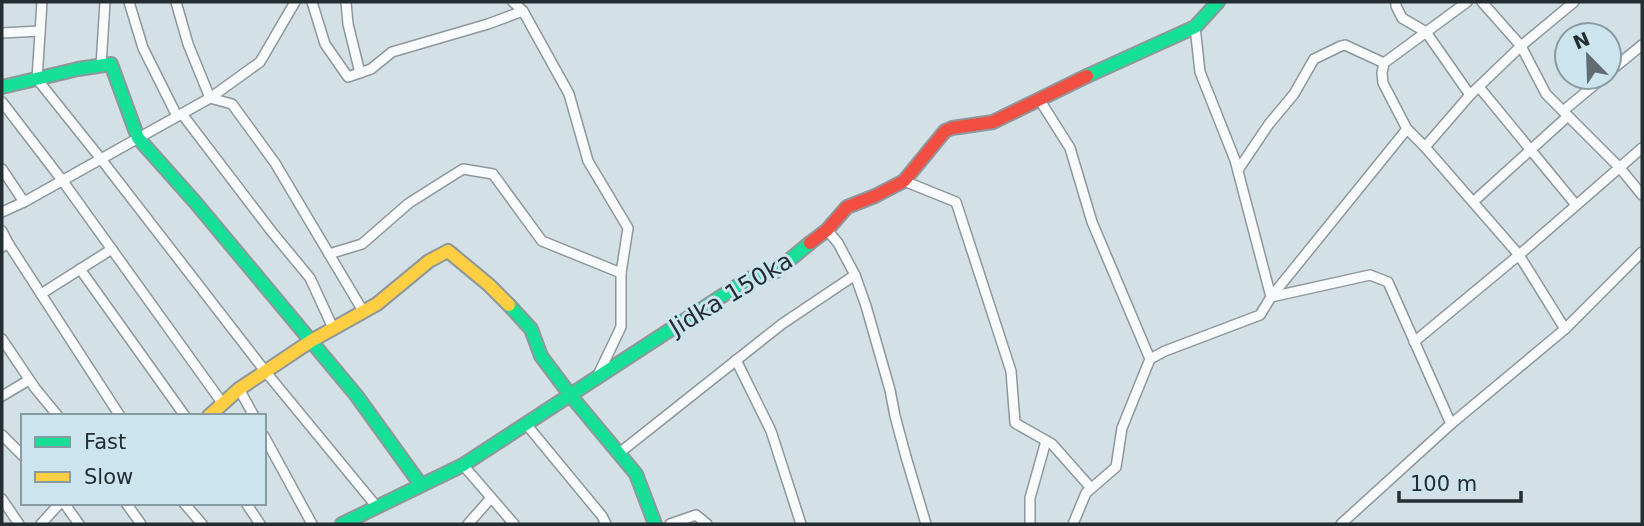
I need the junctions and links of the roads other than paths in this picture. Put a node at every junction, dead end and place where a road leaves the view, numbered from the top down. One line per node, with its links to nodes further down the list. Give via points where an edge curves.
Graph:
1 (42, 2): 16 (street)
2 (104, 2): 23 (street)
3 (129, 2): 34 (street, via 143,48)
4 (176, 2): 30 (street)
5 (295, 2): 30 (street, via 260,62)
6 (312, 2): 24 (street, via 324,44 348,78)
7 (346, 2): 24 (street)
8 (513, 2): 14 (street)
9 (1218, 2): 15 (street, Jidka 150ka)
10 (1396, 2): 17 (street, via 1402,18)
11 (1467, 2): 17 (street)
12 (1482, 2): 20 (street)
13 (1574, 2): 20 (street)
14 (523, 12): 24 (street, via 392,52); 59 (street, via 569,94 588,161 628,228)
15 (1195, 27): 31 (street, Jidka 150ka); 43 (street, via 1200,72)
16 (40, 31): 18 (street); 25 (street)
17 (1426, 32): 22 (street); 29 (street)
18 (2, 33)
19 (1642, 45): 21 (street)
20 (1521, 46): 27 (street); 33 (street, via 1540,85)
21 (1623, 61)
22 (1384, 63): 35 (street, via 1383,83); 43 (street, via 1345,45 1314,60)
23 (101, 66): 25 (street); 36 (street, via 111,65)
24 (360, 73)
25 (37, 79): 26 (street); 40 (street)
26 (2, 87)
27 (1479, 87): 29 (street); 39 (street)
28 (1589, 91): 33 (street)
29 (1470, 95): 37 (street)
30 (211, 98): 34 (street); 56 (street, via 232,104 275,163)
31 (1039, 99): 45 (street, Jidka 150ka, via 988,124 945,131); 69 (street, via 1070,148 1092,222)
32 (2, 102): 44 (street)
33 (1565, 113): 39 (street); 41 (street)
34 (180, 115): 36 (street); 64 (street, via 310,278)
35 (1407, 129): 37 (street); 62 (street)
36 (138, 138): 40 (street); 67 (street)
37 (1425, 147): 48 (street)
38 (1642, 148): 41 (street)
39 (1530, 150): 48 (street); 49 (street)
40 (101, 159): 44 (street); 71 (street)
41 (1620, 168): 46 (street); 49 (street)
42 (2, 169): 47 (street)
43 (1238, 170): 62 (street)
44 (62, 180): 47 (street); 54 (street)
45 (904, 181): 51 (street, Jidka 150ka, via 847,207); 87 (street, via 956,202 1011,370 1015,423)
46 (1642, 195)
47 (24, 202): 50 (street)
48 (1474, 202): 57 (street)
49 (1576, 205): 57 (street)
50 (2, 212)
51 (827, 230): 60 (street); 72 (street, Jidka 150ka, via 776,271 751,278)
52 (2, 231): 53 (street)
53 (5, 245): 61 (street)
54 (112, 249): 58 (street); 77 (street)
55 (1642, 252): 65 (street)
56 (329, 254): 59 (street, via 362,244 409,203 463,169 493,174 542,241); 63 (street)
57 (1519, 255): 65 (street); 68 (street)
58 (80, 269): 61 (street); 80 (street)
59 (621, 273): 72 (street, via 621,327)
60 (855, 275): 70 (street); 116 (street)
61 (41, 294): 79 (street)
62 (1271, 297): 68 (street, via 1370,275 1388,282); 69 (street, via 1261,315)
63 (363, 312): 64 (street); 76 (street, via 448,251 531,329 541,356)
64 (333, 328): 67 (street)
65 (1565, 329): 84 (street)
66 (2, 340): 73 (street)
67 (311, 341): 71 (street); 91 (street)
68 (1415, 342): 84 (street)
69 (1150, 359): 92 (street, via 1122,428 1116,467)
70 (736, 360): 89 (street); 115 (street, via 771,431)
71 (265, 371): 74 (street); 100 (street)
72 (596, 379): 76 (street, Jidka 150ka)
73 (29, 380): 75 (street); 78 (street)
74 (239, 389): 77 (street); 82 (street)
75 (2, 396)
76 (570, 396): 83 (street, Jidka 150ka); 89 (street)
77 (223, 404): 81 (street)
78 (56, 414)
79 (119, 414)
80 (184, 414)
81 (211, 414)
82 (253, 414)
83 (526, 424): 90 (street, Jidka 150ka); 111 (street)
84 (1451, 425): 119 (street)
85 (2, 435): 88 (street)
86 (266, 440): 107 (street)
87 (1046, 440): 92 (street); 117 (street, via 1030,498)
88 (21, 454)
89 (618, 454): 112 (street, via 636,474)
90 (463, 465): 91 (street, Jidka 150ka); 93 (street)
91 (421, 485): 100 (street, Jidka 150ka)
92 (1091, 488): 118 (street)
93 (492, 498): 109 (street); 110 (street)
94 (2, 499): 101 (street)
95 (60, 505): 102 (street)
96 (64, 505): 103 (street)
97 (127, 505): 104 (street)
98 (186, 505): 105 (street)
99 (247, 505): 106 (street)
100 (376, 507): 108 (street, Jidka 150ka)
101 (19, 524)
102 (41, 524)
103 (79, 524)
104 (141, 524)
105 (202, 524)
106 (260, 524)
107 (312, 524)
108 (342, 524)
109 (468, 524)
110 (514, 524)
111 (606, 524)
112 (655, 524)
113 (670, 524): 114 (street, via 696,515)
114 (707, 524)
115 (801, 524)
116 (926, 524)
117 (1030, 524)
118 (1073, 524)
119 (1341, 524)

